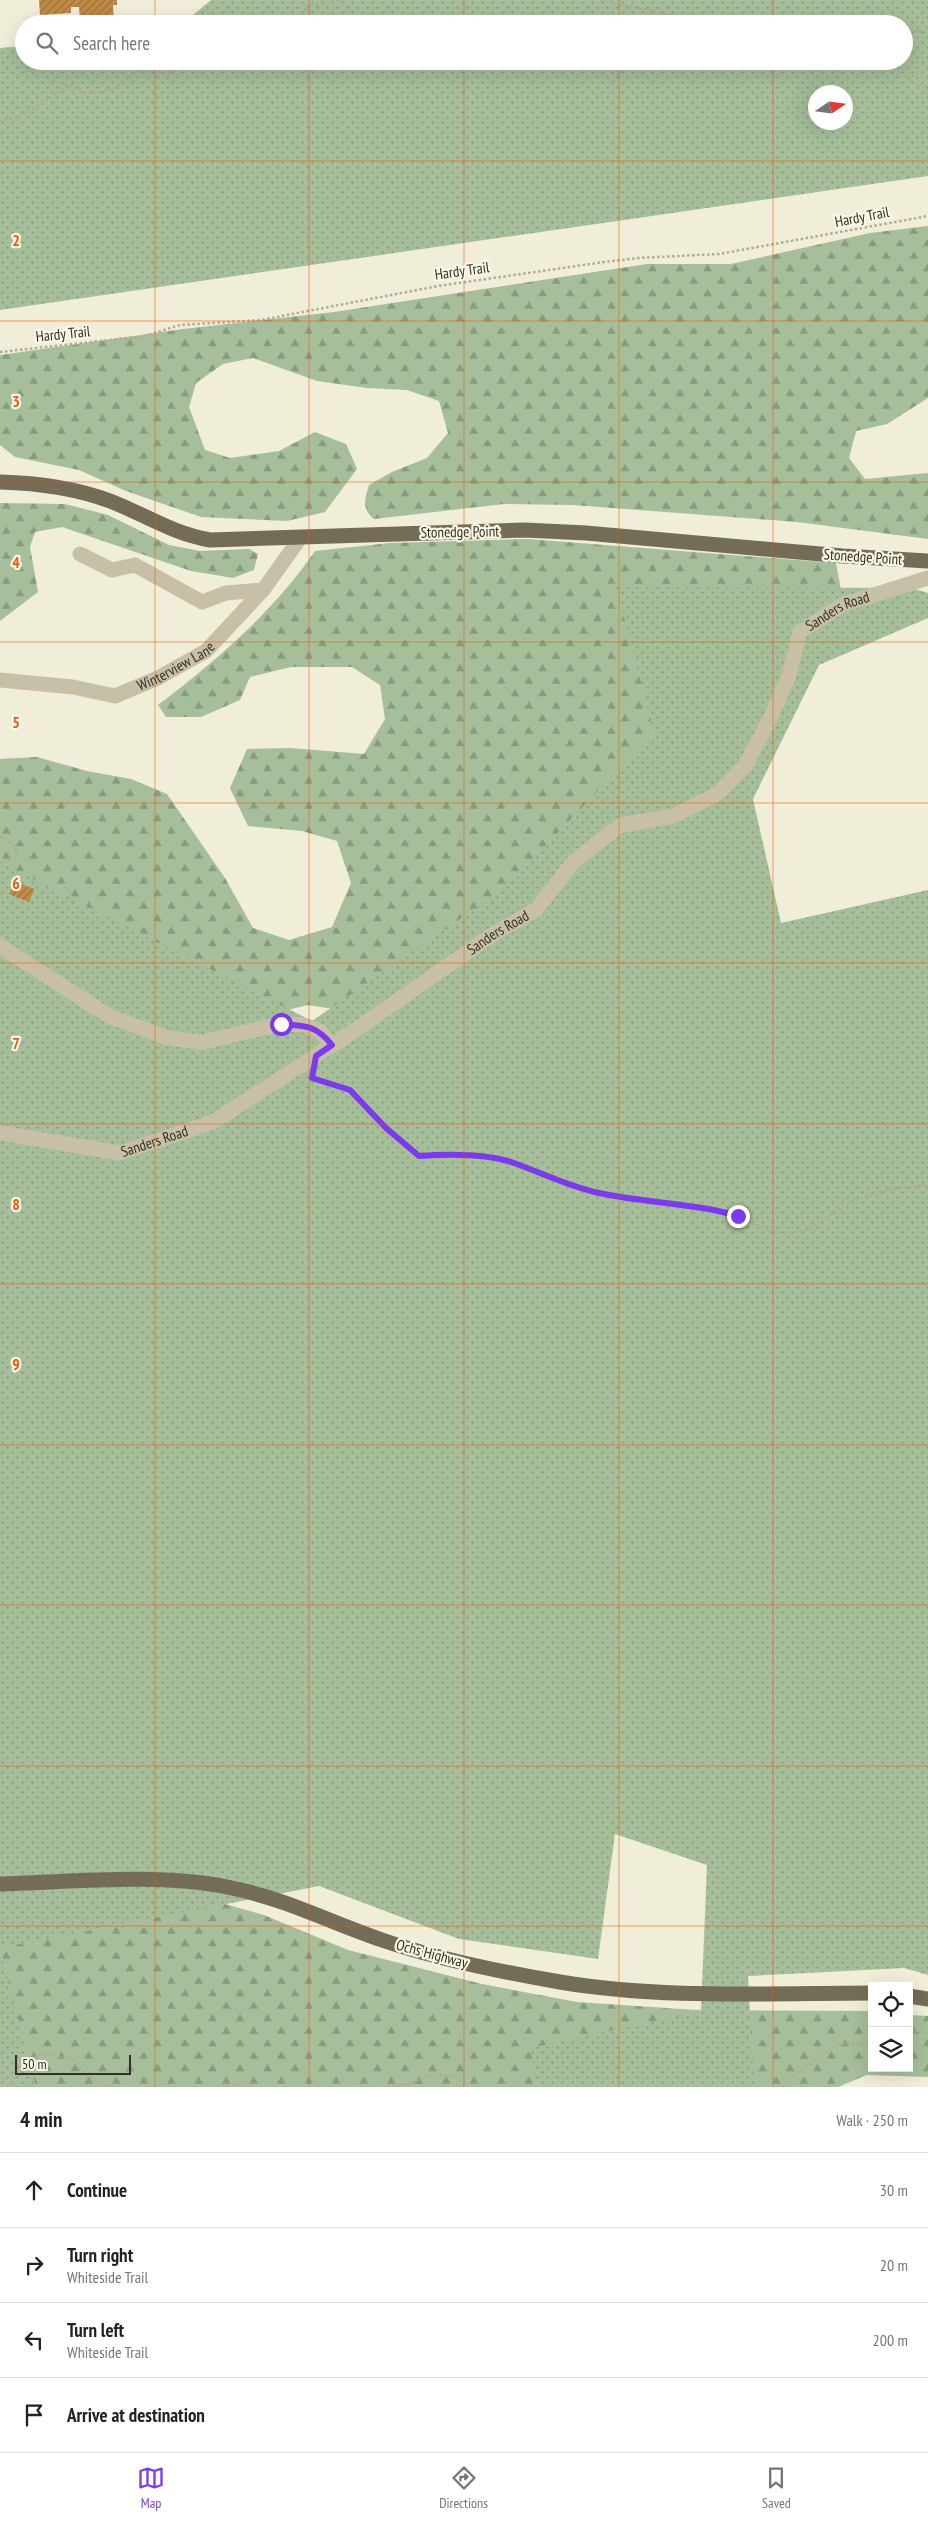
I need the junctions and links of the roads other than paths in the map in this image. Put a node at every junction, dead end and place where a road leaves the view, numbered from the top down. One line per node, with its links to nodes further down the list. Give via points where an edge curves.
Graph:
1 (0, 482): 2 (main road, Stonedge Point, via 70,490 110,501 190,537 218,540)
2 (301, 537): 4 (main road, Stonedge Point, via 525,530); 6 (street, Winterview Lane)
3 (80, 554): 6 (street, via 112,570 136,565 202,602 226,593)
4 (928, 561)
5 (928, 578): 9 (street, Sanders Road, via 842,605 800,632 789,675 770,719 745,766 717,794 674,816 621,825 574,861 536,910 495,933)
6 (263, 590): 7 (street, Winterview Lane, via 206,651 158,678 115,696 73,687)
7 (0, 680)
8 (0, 946): 9 (street, via 109,1016 168,1038 203,1042 281,1024 320,1031)
9 (332, 1045): 10 (street, Sanders Road, via 213,1122 120,1153)
10 (0, 1132)
11 (0, 1884): 12 (main road, Ochs Highway, via 169,1880 225,1886 275,1898 382,1940 462,1963 563,1983 645,1991)
12 (868, 1993)
13 (913, 1997): 14 (main road)
14 (928, 1999)

